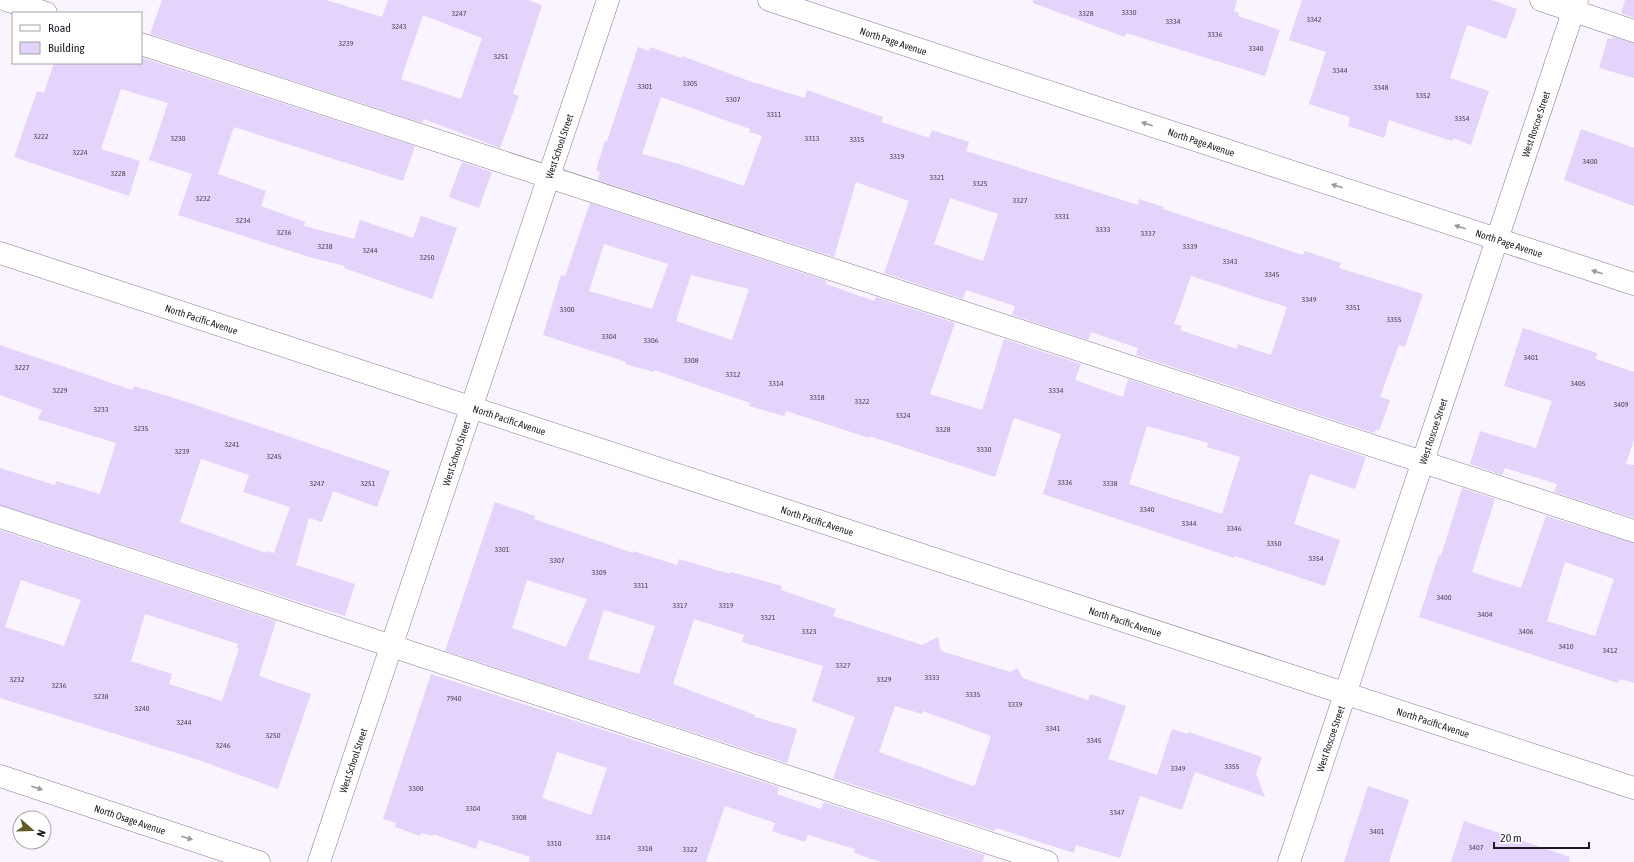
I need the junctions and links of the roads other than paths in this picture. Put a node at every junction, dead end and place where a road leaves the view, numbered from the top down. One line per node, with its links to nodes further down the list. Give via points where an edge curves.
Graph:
1 (6, 0): 6 (street)
2 (608, 0): 9 (street, West School Street)
3 (769, 0): 10 (street, North Page Avenue, one-way to 3)
4 (1541, 0): 5 (street)
5 (1576, 6): 7 (street); 10 (street, West Roscoe Street)
6 (43, 12)
7 (1634, 31)
8 (142, 44): 9 (street)
9 (548, 177): 13 (street, West School Street); 14 (street)
10 (1497, 239): 12 (street, North Page Avenue, one-way to 10); 14 (street, West Roscoe Street)
11 (0, 253): 13 (street, North Pacific Avenue)
12 (1634, 284)
13 (471, 408): 17 (street, West School Street); 18 (street, North Pacific Avenue)
14 (1423, 462): 16 (street); 18 (street, West Roscoe Street)
15 (0, 517): 17 (street)
16 (1634, 531)
17 (391, 647): 22 (street, West School Street); 23 (street)
18 (1346, 693): 20 (street, North Pacific Avenue); 24 (street, West Roscoe Street)
19 (0, 776): 21 (street, North Osage Avenue, one-way to 21)
20 (1634, 788)
21 (259, 862)
22 (319, 862)
23 (1047, 862)
24 (1289, 862)

